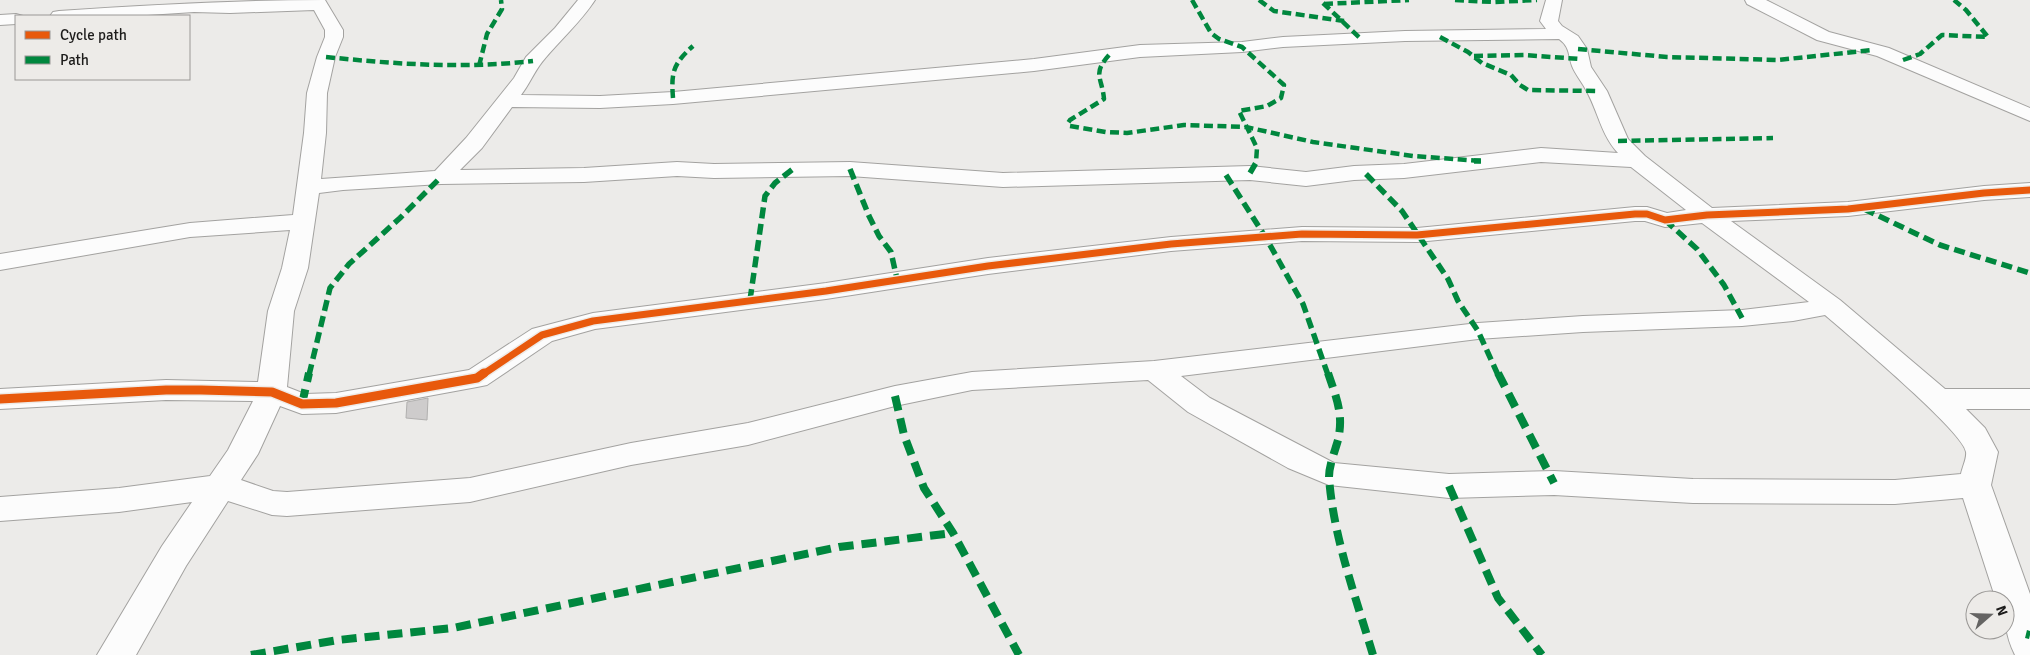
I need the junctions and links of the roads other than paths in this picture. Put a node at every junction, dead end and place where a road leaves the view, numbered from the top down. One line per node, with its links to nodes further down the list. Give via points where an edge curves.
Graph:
1 (587, 0): 9 (street, via 533,60)
2 (1554, 0): 8 (street, via 1549,21)
3 (1753, 0): 10 (street, via 1823,36 1883,52)
4 (318, 2): 5 (street); 13 (street, via 334,30 334,37 317,93)
5 (75, 15)
6 (15, 19): 7 (street)
7 (0, 20)
8 (1561, 34): 9 (street, via 1405,36 1186,48 673,98); 11 (street, via 1572,40 1578,49 1582,67 1597,91 1618,141)
9 (507, 102): 12 (street)
10 (2030, 115)
11 (1636, 161): 12 (street, via 1541,155 1404,171 1306,178 1250,173 1003,180 821,168); 15 (street)
12 (442, 177): 13 (street, via 343,182)
13 (308, 188): 16 (street)
14 (2030, 190): 15 (street, via 1848,209)
15 (1706, 215): 18 (street); 20 (street, via 1665,220 1635,214 1417,235 1302,234 1050,258 593,322 542,335 476,378 336,403 302,404)
16 (304, 222): 17 (street, via 266,222 125,239); 20 (street, via 295,268 281,311)
17 (0, 262)
18 (1831, 306): 19 (street, via 1742,318 1478,330); 22 (street)
19 (1154, 370): 24 (street, via 1198,405 1329,474 1449,486 1554,483 1693,491 1895,492); 25 (street, via 966,382 895,396 748,434 631,454 470,490 287,504 272,503)
20 (272, 392): 21 (street, via 166,390); 25 (street, via 242,454)
21 (0, 399)
22 (1938, 399): 23 (street); 24 (street, via 1974,435 1982,452)
23 (2030, 399)
24 (1975, 485): 27 (street)
25 (221, 486): 26 (street, via 119,500); 28 (street, via 174,556)
26 (0, 509)
27 (2030, 647)
28 (116, 655)

